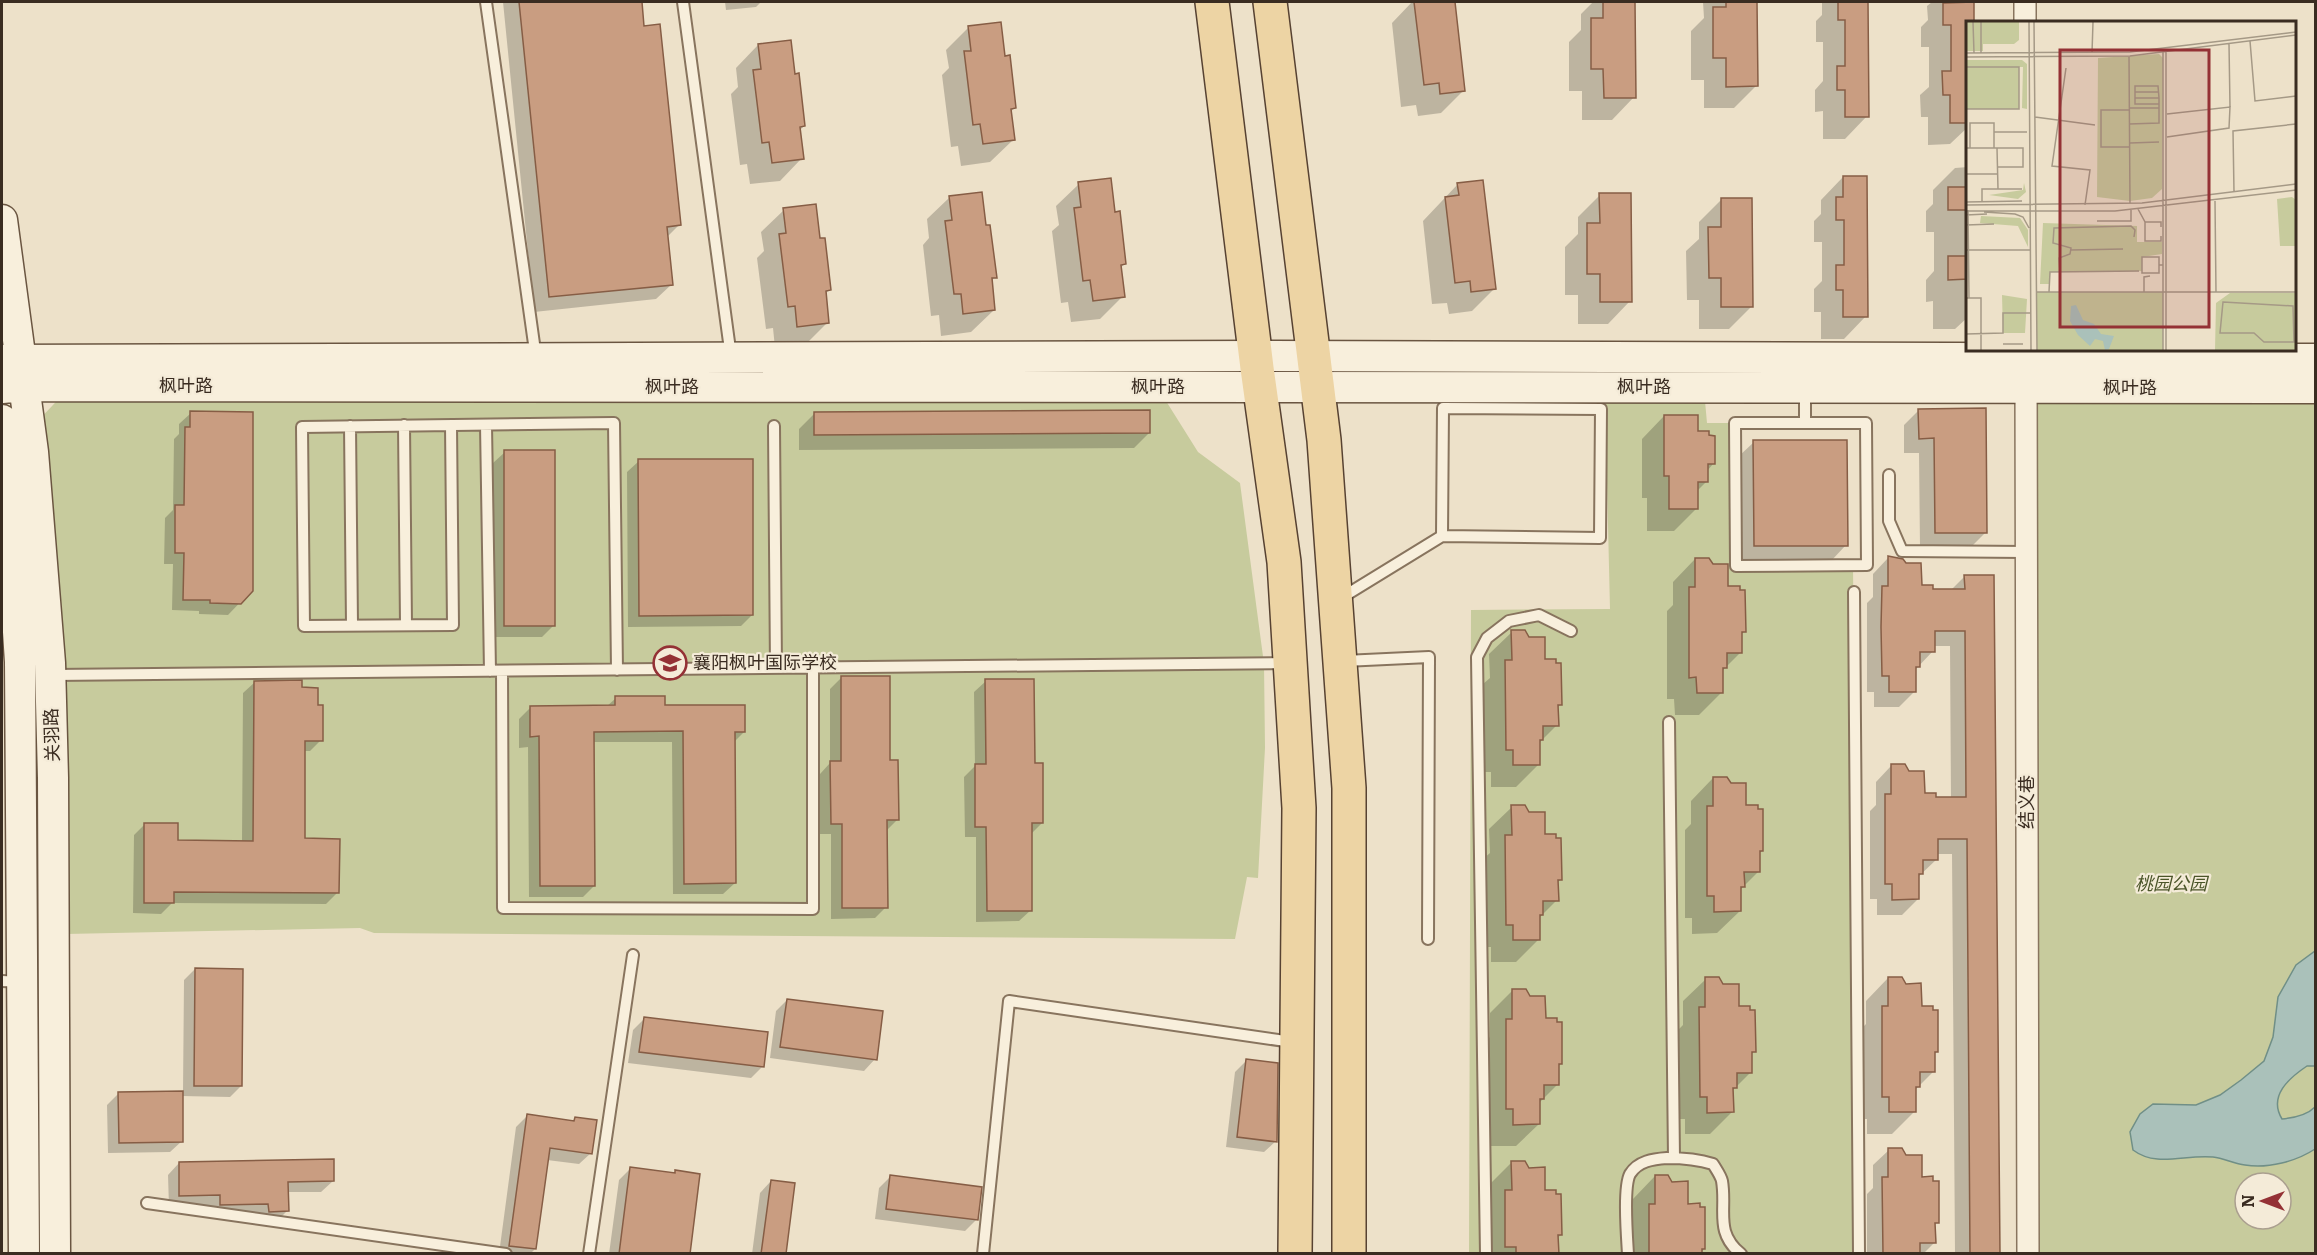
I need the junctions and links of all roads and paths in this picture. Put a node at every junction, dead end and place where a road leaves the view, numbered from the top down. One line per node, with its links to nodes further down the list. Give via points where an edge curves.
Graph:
1 (486, 2): 10 (lane)
2 (682, 2): 9 (lane)
3 (1212, 2): 12 (main road)
4 (1270, 2): 13 (main road)
5 (2025, 2): 6 (street)
6 (2025, 21)
7 (2, 220): 14 (street, 关羽路)
8 (2026, 354): 11 (street, 枫叶路); 13 (street, 枫叶路); 16 (street, 结义巷)
9 (731, 357): 10 (street, 枫叶路); 12 (street, 枫叶路)
10 (536, 358): 14 (street, 枫叶路)
11 (2316, 359)
12 (1258, 372): 13 (street, 枫叶路); 14 (street, 枫叶路); 34 (main road, via 1284,562)
13 (1315, 372): 15 (street, 枫叶路); 29 (main road)
14 (12, 373): 39 (street, 关羽路, via 33,452)
15 (1804, 387): 16 (street, 枫叶路); 19 (lane)
16 (2026, 388): 17 (street, 枫叶路); 27 (street, 结义巷)
17 (2316, 388)
18 (2, 420): 43 (street, 关羽路, via 20,662)
19 (1805, 423): 19 (lane, via 1735,423 1736,566 1867,565 1866,423)
20 (486, 424): 22 (lane); 37 (lane, via 614,423); 38 (lane)
21 (404, 425): 22 (lane); 23 (lane); 31 (lane)
22 (451, 425): 31 (lane, via 453,625)
23 (350, 426): 30 (lane); 30 (lane, via 302,427 304,626)
24 (774, 426): 35 (lane)
25 (1889, 475): 27 (lane, via 1889,521 1902,551)
26 (1442, 536): 26 (lane, via 1600,538 1601,409 1443,408); 29 (lane)
27 (2026, 552): 58 (street, 结义巷)
28 (1854, 592): 57 (lane)
29 (1336, 601): 33 (main road)
30 (352, 625): 31 (lane)
31 (406, 625)
32 (1571, 631): 54 (lane, via 1539,615 1509,621 1487,638 1477,657)
33 (1340, 661): 41 (lane, via 1429,657); 53 (main road, via 1349,788)
34 (1290, 663): 36 (lane); 44 (main road, via 1299,808)
35 (776, 668): 36 (lane); 37 (lane)
36 (813, 668): 38 (lane, via 813,909 502,908)
37 (617, 670): 38 (lane)
38 (496, 671): 39 (lane)
39 (50, 675): 48 (street, 关羽路)
40 (1669, 722): 45 (lane)
41 (1428, 939)
42 (633, 955): 50 (lane)
43 (12, 982): 47 (street, 关羽路)
44 (1297, 1042): 51 (lane, via 1009,1001); 52 (main road)
45 (1674, 1158): 55 (lane, via 1642,1162 1629,1175); 56 (lane, via 1694,1158 1713,1164 1722,1180 1722,1222 1730,1245)
46 (147, 1203): 49 (lane)
47 (24, 1254)
48 (55, 1254)
49 (506, 1254)
50 (589, 1254)
51 (983, 1254)
52 (1295, 1254)
53 (1349, 1254)
54 (1486, 1254)
55 (1628, 1254)
56 (1741, 1254)
57 (1859, 1254)
58 (2028, 1254)

